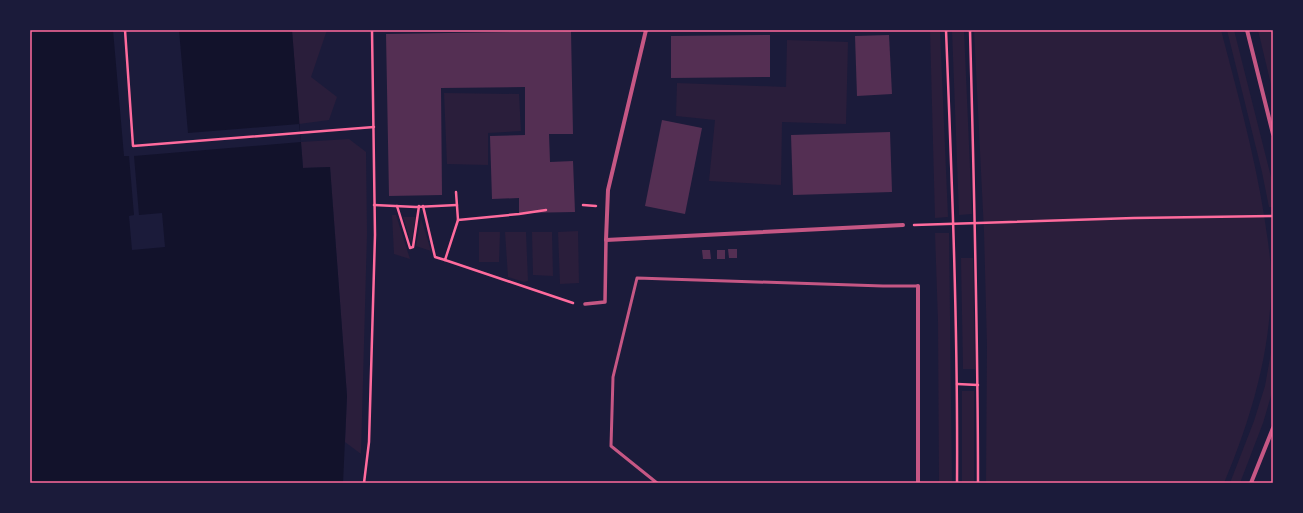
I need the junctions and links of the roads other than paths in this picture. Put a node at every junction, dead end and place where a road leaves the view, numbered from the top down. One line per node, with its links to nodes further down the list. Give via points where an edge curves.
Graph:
1 (646, 30): 5 (street, via 608,190)
2 (1247, 30): 3 (street)
3 (1273, 134)
4 (903, 225): 5 (street)
5 (606, 240): 7 (street, via 605,302)
6 (918, 286): 9 (lane, via 637,278 613,377 611,446); 10 (street)
7 (585, 304)
8 (1273, 428): 11 (street)
9 (657, 483)
10 (918, 483)
11 (1251, 483)

